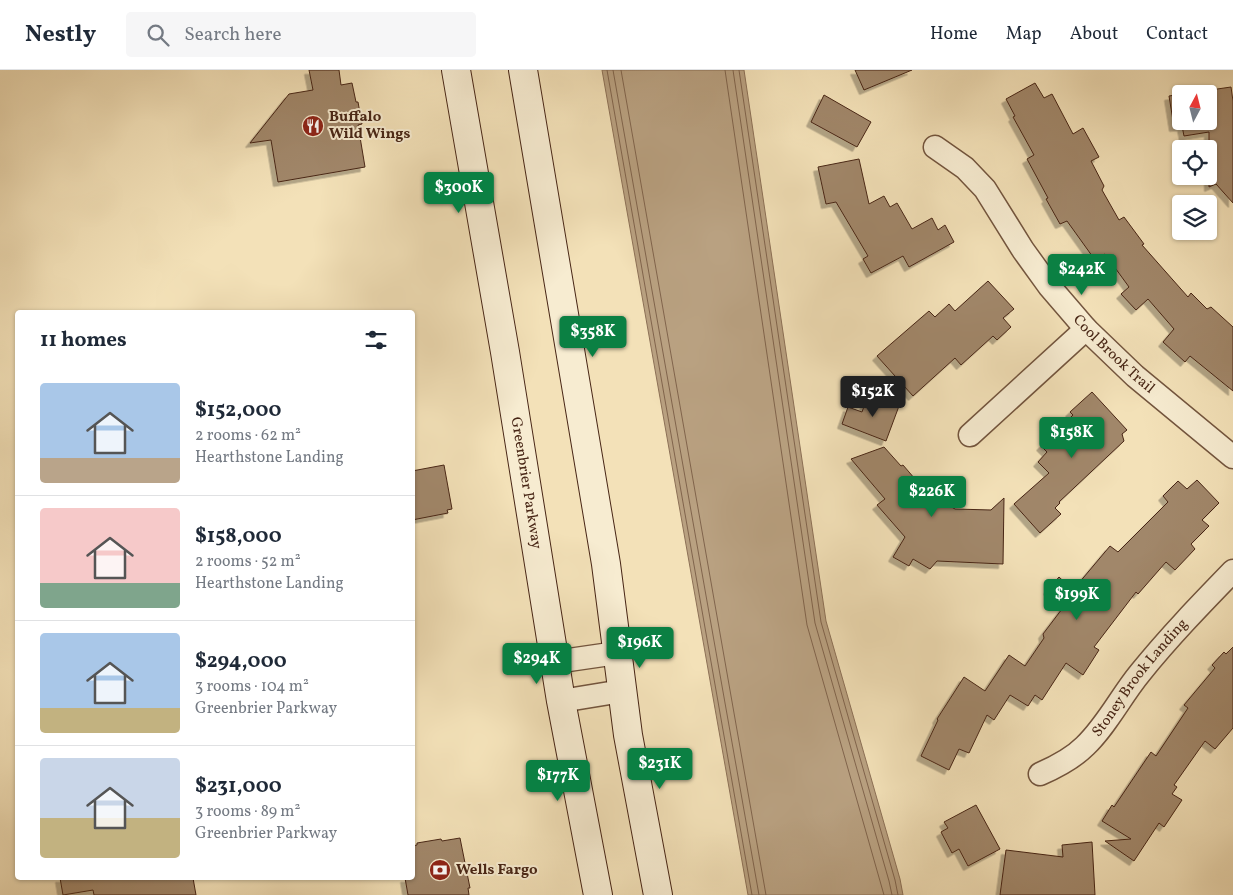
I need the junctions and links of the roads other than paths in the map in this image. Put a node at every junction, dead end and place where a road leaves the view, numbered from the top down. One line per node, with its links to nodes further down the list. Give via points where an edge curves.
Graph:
1 (456, 70): 9 (main road, Greenbrier Parkway)
2 (523, 70): 8 (main road, via 606,564)
3 (935, 147): 4 (street, Cool Brook Trail, via 965,168 985,189 1023,250)
4 (1086, 330): 5 (street); 6 (street, Cool Brook Trail, via 1135,376)
5 (970, 435)
6 (1233, 457)
7 (1233, 572): 12 (street, Stoney Brook Landing, via 1161,646 1085,746 1061,764)
8 (616, 653): 9 (street); 10 (main road)
9 (555, 662): 11 (main road, Greenbrier Parkway)
10 (622, 691): 11 (street); 14 (main road)
11 (561, 701): 13 (main road, Greenbrier Parkway)
12 (1040, 774)
13 (598, 895)
14 (658, 895)

